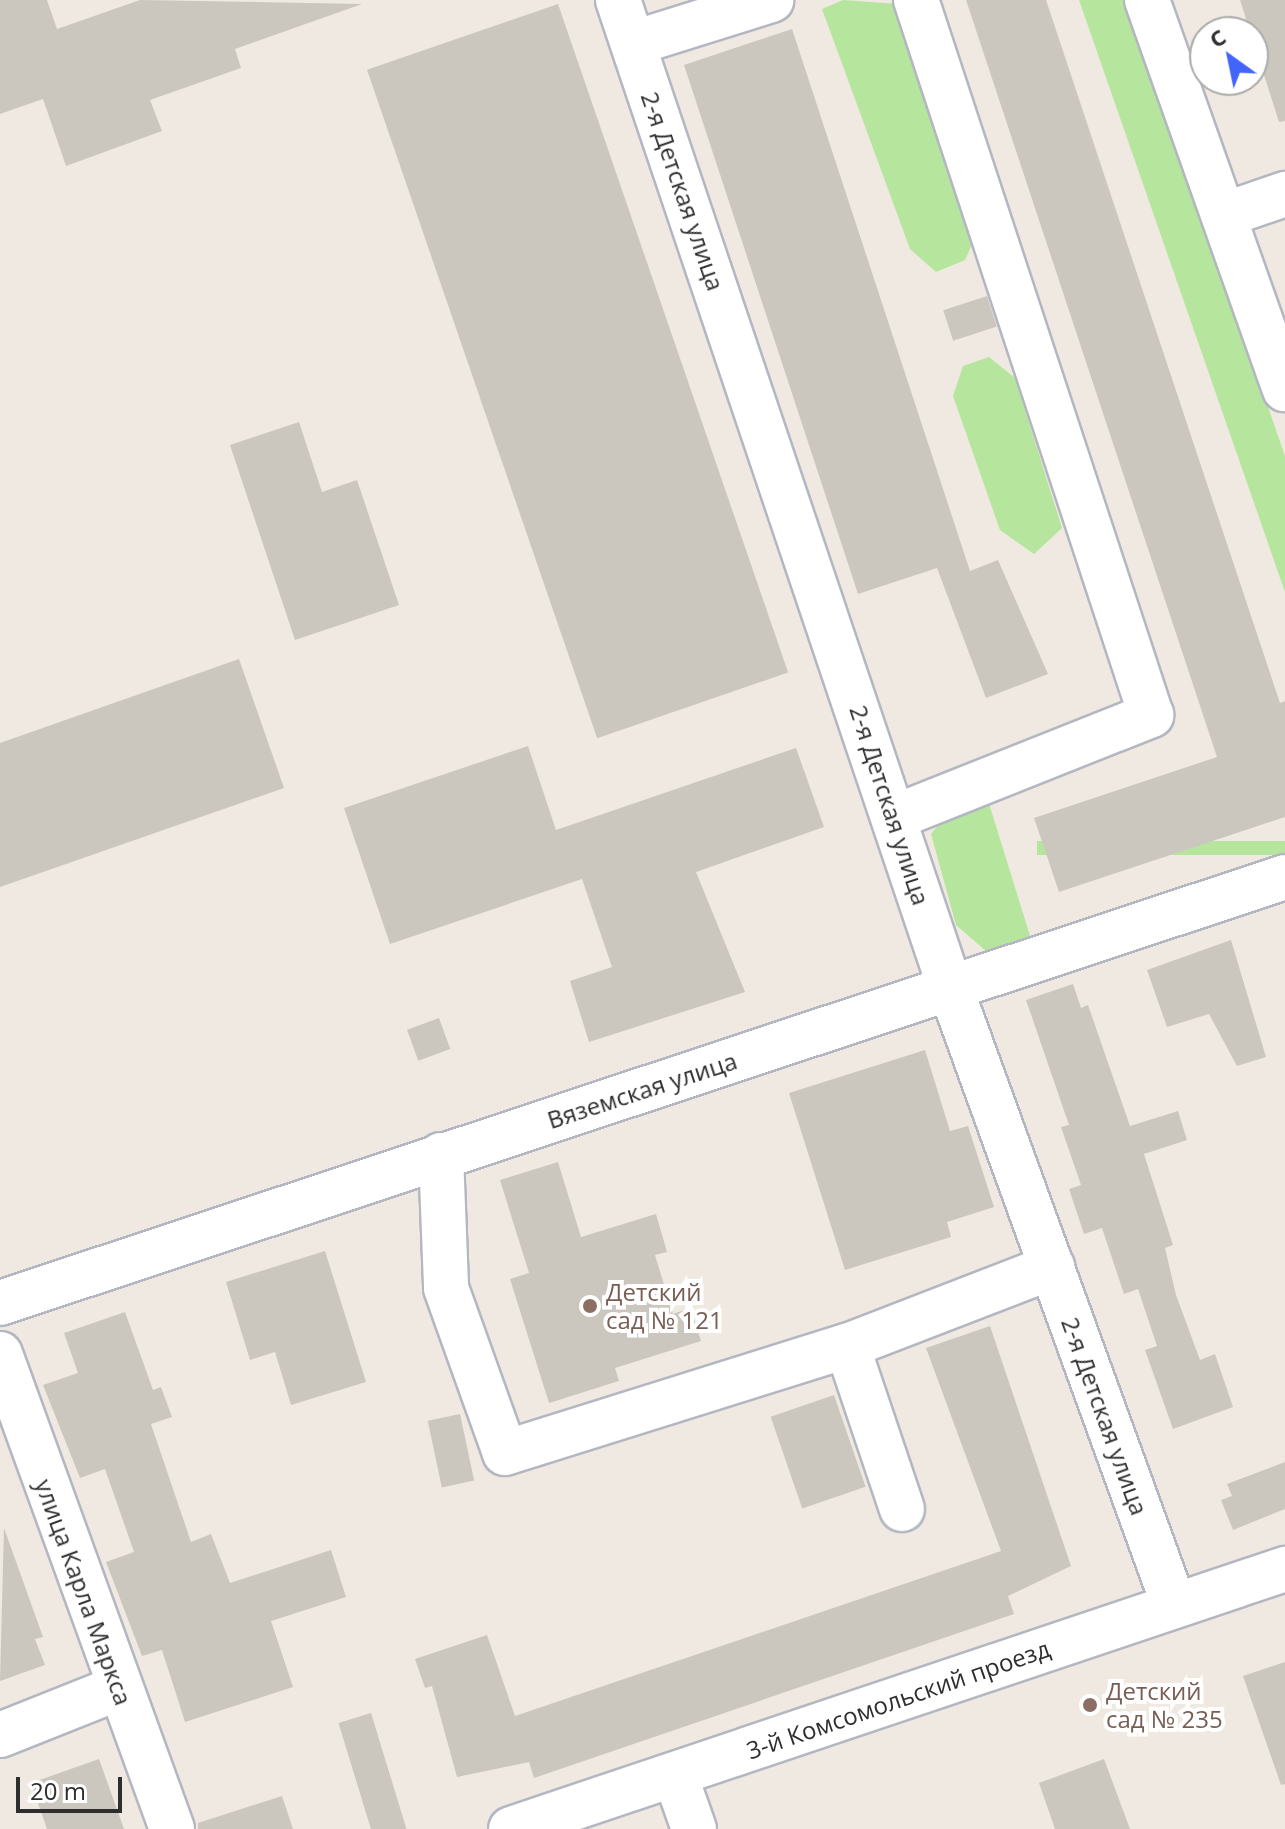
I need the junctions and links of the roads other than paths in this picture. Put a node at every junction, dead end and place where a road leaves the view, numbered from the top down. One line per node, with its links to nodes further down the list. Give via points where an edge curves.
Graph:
1 (618, 0): 5 (street, 2-я Детская улица)
2 (771, 0): 5 (street)
3 (916, 0): 9 (street, via 1151,715)
4 (1147, 0): 7 (street)
5 (634, 43): 9 (street, 2-я Детская улица)
6 (1285, 194): 7 (street)
7 (1224, 215): 8 (street)
8 (1285, 389)
9 (895, 817): 11 (street, 2-я Детская улица)
10 (1285, 877): 11 (street, Вяземская улица)
11 (950, 987): 12 (street, Вяземская улица); 13 (street, 2-я Детская улица)
12 (441, 1155): 14 (street, Вяземская улица); 15 (street, via 446,1288 505,1453)
13 (1052, 1267): 15 (street); 19 (street, 2-я Детская улица)
14 (0, 1303)
15 (847, 1346): 17 (street)
16 (0, 1354): 20 (street, улица Карла Маркса)
17 (902, 1509)
18 (1285, 1569): 19 (street, 3-й Комсомольский проезд)
19 (1174, 1605): 22 (street, 3-й Комсомольский проезд)
20 (118, 1688): 21 (street); 23 (street, улица Карла Маркса)
21 (0, 1735)
22 (675, 1775): 24 (street, 3-й Комсомольский проезд); 25 (street)
23 (172, 1829)
24 (511, 1829)
25 (694, 1829)

